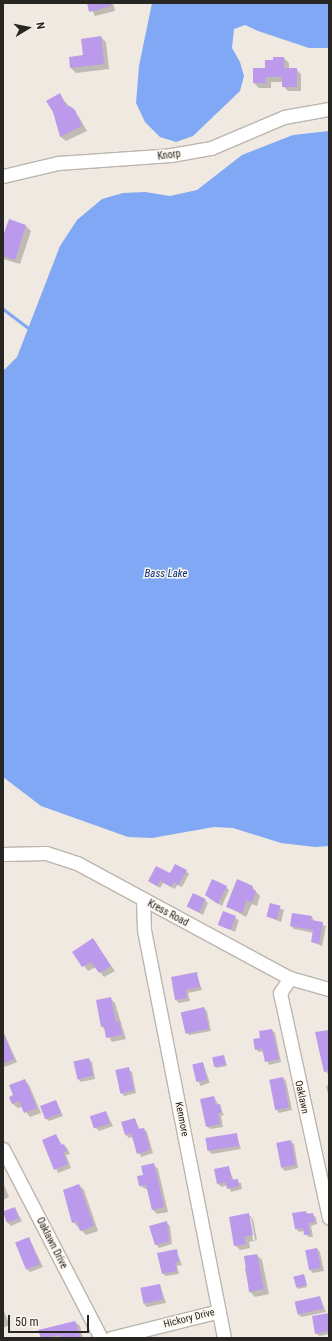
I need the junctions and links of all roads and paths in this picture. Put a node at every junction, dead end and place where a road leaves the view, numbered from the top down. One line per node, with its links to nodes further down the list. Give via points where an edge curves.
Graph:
1 (329, 108): 2 (street, Knorp, via 284,117 211,148 171,155 58,163)
2 (3, 176)
3 (3, 854): 4 (street, Kress Road, via 46,853 65,859 77,863)
4 (143, 900): 5 (street, Kress Road); 9 (street, Kenmore, via 144,930)
5 (290, 978): 6 (street, Kress Road); 8 (street, Oaklawn, via 280,993)
6 (329, 989)
7 (3, 1149): 10 (street, Oaklawn Drive)
8 (329, 1218)
9 (219, 1311): 11 (street, Hickory Drive); 12 (street, Kenmore)
10 (101, 1338)
11 (111, 1338)
12 (224, 1338)

